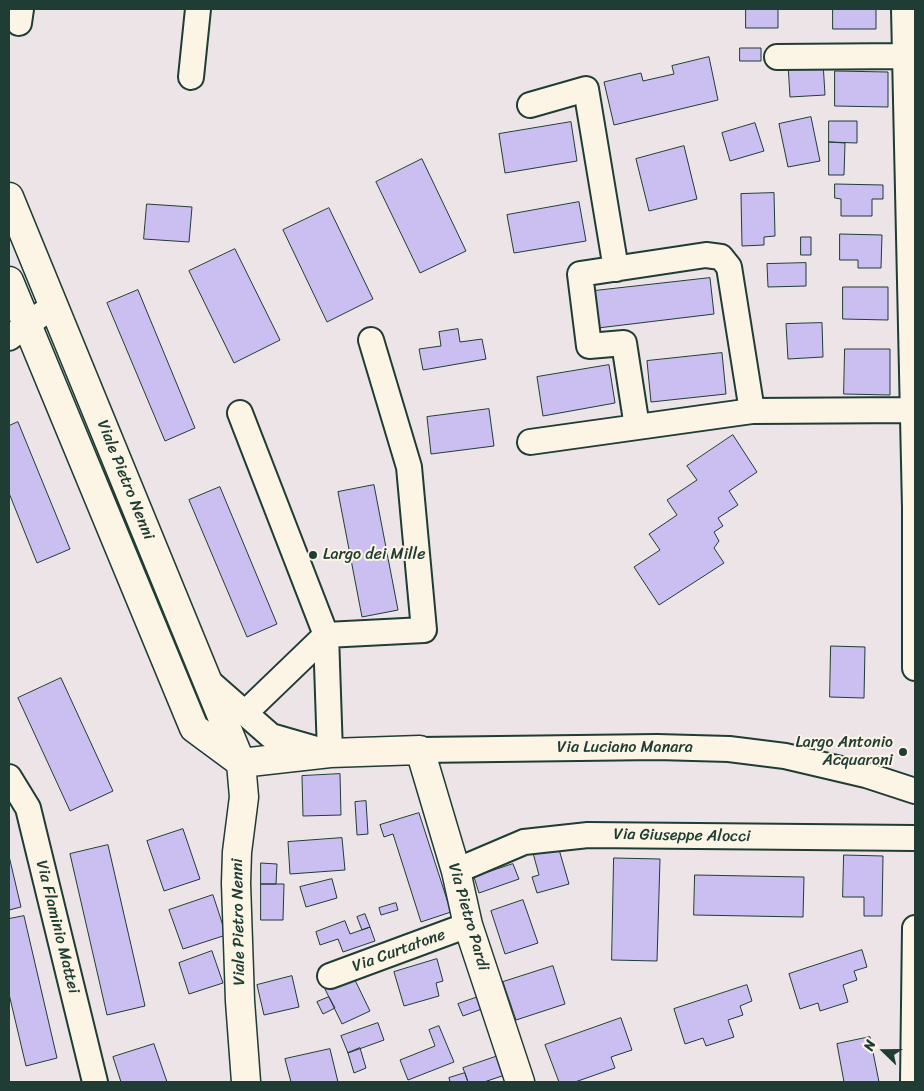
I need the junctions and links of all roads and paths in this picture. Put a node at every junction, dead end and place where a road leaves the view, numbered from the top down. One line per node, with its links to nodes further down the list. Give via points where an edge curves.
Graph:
1 (198, 9): 5 (street)
2 (904, 9): 3 (street)
3 (904, 56): 4 (street); 13 (street)
4 (777, 57)
5 (191, 77)
6 (530, 105): 8 (street, via 586,89)
7 (9, 197): 10 (street, Viale Pietro Nenni)
8 (616, 269): 14 (street, via 706,255 721,257 729,267); 16 (street, via 580,274 589,346 624,342)
9 (9, 281): 11 (street, Viale Pietro Nenni)
10 (53, 306): 11 (street); 21 (street, Viale Pietro Nenni)
11 (18, 332): 25 (street, Viale Pietro Nenni, via 194,728)
12 (371, 340): 19 (street, via 410,467 424,630)
13 (912, 410): 14 (street); 18 (street)
14 (752, 411): 16 (street)
15 (240, 413): 19 (street)
16 (637, 427): 17 (street)
17 (530, 442)
18 (915, 508): 20 (street)
19 (326, 635): 22 (street); 24 (street)
20 (915, 668)
21 (206, 679): 22 (street); 25 (street, Viale Pietro Nenni)
22 (245, 713): 24 (street, via 271,736)
23 (420, 750): 24 (street, Via Luciano Manara); 27 (street, Via Luciano Manara, via 729,749 785,756 866,775); 29 (street, Via Pietro Pardi)
24 (330, 753): 25 (street)
25 (241, 763): 34 (street, Viale Pietro Nenni, via 244,797 236,883)
26 (9, 777): 33 (street, Via Flaminio Mattei, via 28,808)
27 (915, 791)
28 (915, 838): 29 (street, Via Giuseppe Alocci, via 588,835 524,842)
29 (456, 871): 30 (street, Via Pietro Pardi)
30 (468, 925): 32 (street, Via Curtatone); 35 (street, Via Pietro Pardi)
31 (915, 928): 36 (street)
32 (330, 976)
33 (95, 1082)
34 (246, 1082)
35 (520, 1082)
36 (913, 1082)

